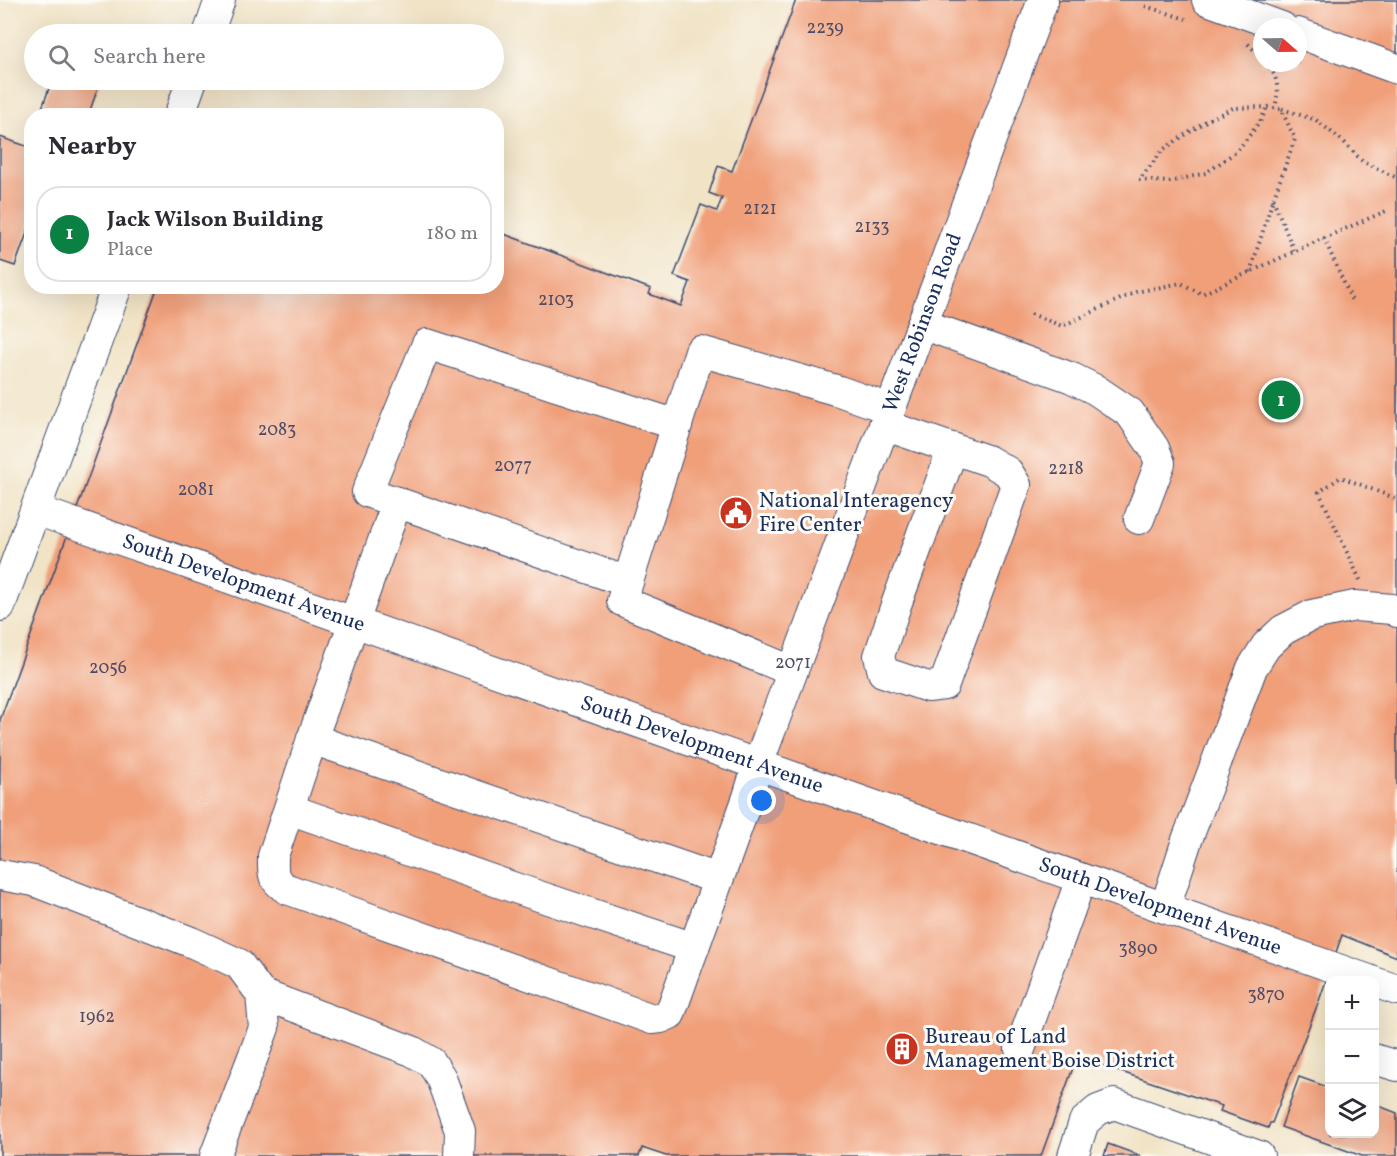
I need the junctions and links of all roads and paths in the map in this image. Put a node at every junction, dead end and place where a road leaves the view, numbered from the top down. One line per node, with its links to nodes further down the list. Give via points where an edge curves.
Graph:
1 (220, 0): 5 (street)
2 (1043, 0): 23 (street, West Robinson Road)
3 (1207, 0): 4 (street)
4 (1257, 18)
5 (212, 24)
6 (1307, 36): 7 (street)
7 (1397, 69)
8 (1274, 72): 12 (path, via 1278,94)
9 (188, 90): 11 (street)
10 (1267, 107): 10 (path, via 1233,108 1206,121 1164,149 1139,180 1169,182 1206,173 1237,151); 12 (path)
11 (181, 108)
12 (1275, 108): 13 (path)
13 (1281, 109): 14 (path, via 1316,120 1362,161); 15 (path, via 1295,139)
14 (1397, 178)
15 (1273, 199): 18 (path); 19 (path)
16 (1386, 211): 17 (path)
17 (1324, 238): 18 (path); 21 (path)
18 (1294, 251): 19 (path)
19 (1250, 272): 22 (path, via 1202,294 1181,283 1136,292 1062,326)
20 (114, 294): 29 (street)
21 (1352, 302)
22 (1031, 314)
23 (922, 324): 24 (street, West Robinson Road); 30 (street, via 1072,378 1130,413 1160,463)
24 (887, 417): 25 (street, via 839,391 700,351); 26 (street); 36 (street, West Robinson Road)
25 (677, 425): 28 (street, via 426,344 368,492); 31 (street)
26 (952, 448): 26 (street, via 989,461 1008,472 1016,484 944,685 928,687 883,672 879,656)
27 (1397, 499): 32 (path, via 1341,477 1319,492)
28 (397, 502): 31 (street); 35 (street)
29 (36, 510): 33 (street); 35 (street, South Development Avenue)
30 (1139, 519)
31 (628, 582): 36 (street, via 622,601)
32 (1363, 586)
33 (0, 606)
34 (1397, 612): 43 (street, via 1355,606 1312,615 1283,630 1266,646 1252,668)
35 (354, 622): 37 (street); 38 (street, South Development Avenue)
36 (796, 660): 38 (street, West Robinson Road)
37 (312, 739): 39 (street); 41 (street)
38 (758, 764): 41 (street, West Robinson Road); 42 (street, South Development Avenue)
39 (289, 809): 44 (street); 44 (street, West Robinson Road, via 273,856 273,874 287,889 652,1019 670,1014)
40 (0, 875): 48 (street, via 34,881 201,946 238,964)
41 (718, 879): 44 (street, West Robinson Road)
42 (1081, 879): 43 (street, South Development Avenue); 49 (street)
43 (1165, 908): 45 (street, South Development Avenue)
44 (694, 948)
45 (1356, 976)
46 (1379, 984): 47 (street)
47 (1397, 990)
48 (261, 994): 52 (street, via 264,1028); 53 (street, via 412,1051 431,1062 441,1078 460,1131)
49 (1020, 1049)
50 (1379, 1061): 51 (street)
51 (1397, 1066)
52 (215, 1156)
53 (459, 1156)
54 (1072, 1156): 55 (street, via 1084,1122 1098,1110 1114,1104)
55 (1259, 1156)

